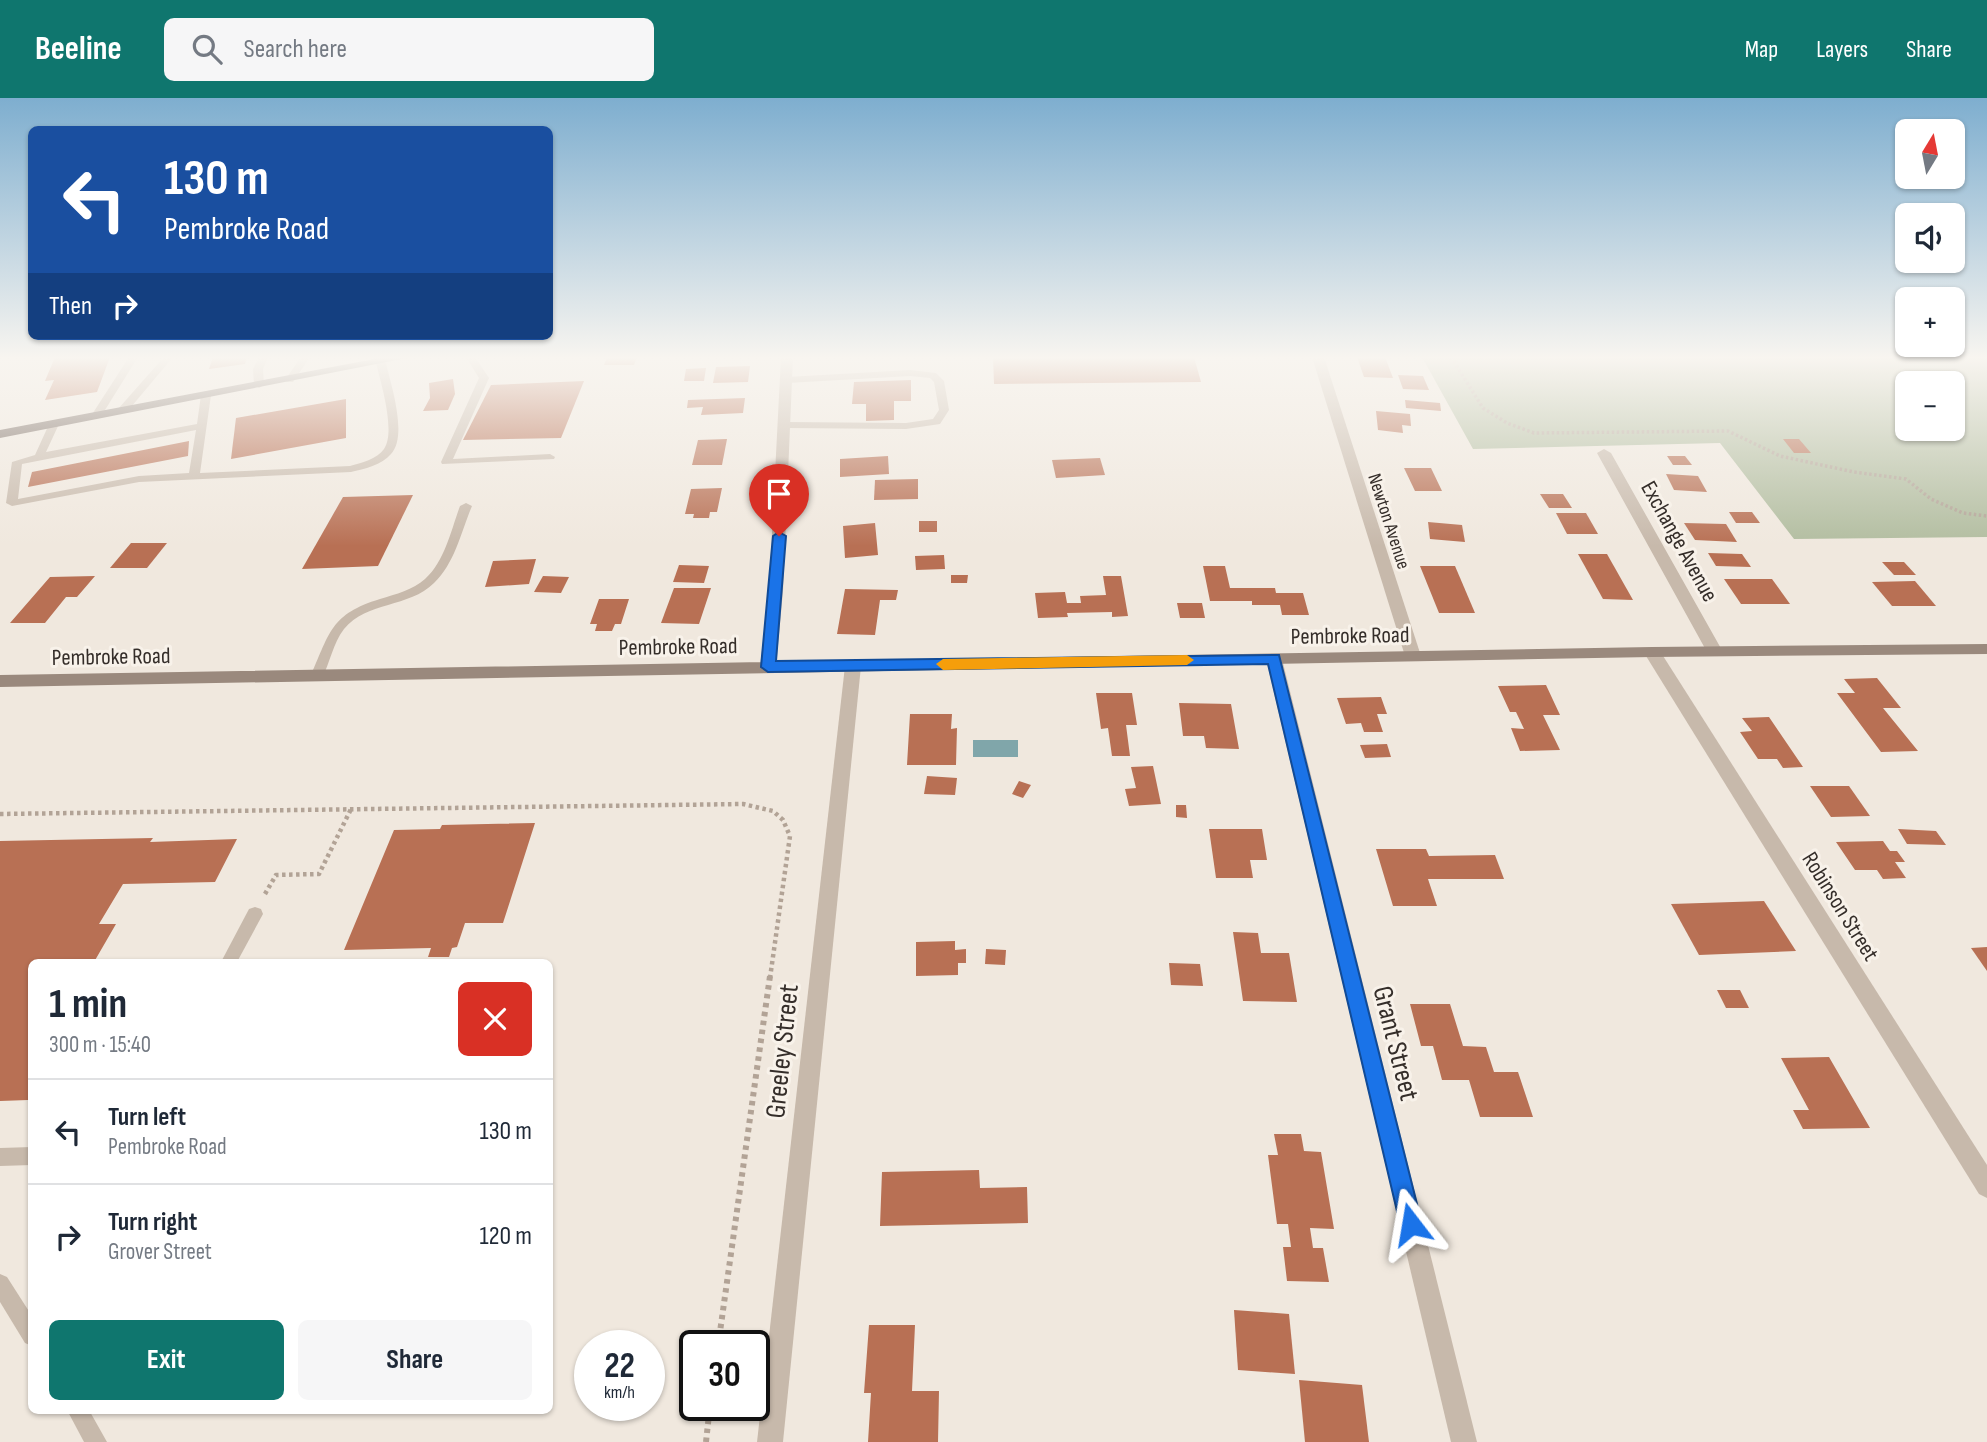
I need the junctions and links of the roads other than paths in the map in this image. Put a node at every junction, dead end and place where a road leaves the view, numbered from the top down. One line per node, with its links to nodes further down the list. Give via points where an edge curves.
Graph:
1 (76, 420): 8 (main road)
2 (202, 420): 10 (lane)
3 (391, 420): 15 (lane, via 394,437 389,451 351,468)
4 (465, 420): 14 (lane, via 446,462)
5 (786, 420): 9 (street)
6 (938, 420): 9 (lane, via 906,426)
7 (1338, 420): 20 (street, Newton Avenue)
8 (54, 424): 11 (main road); 13 (lane)
9 (786, 425): 23 (street)
10 (201, 426): 13 (lane); 15 (lane)
11 (0, 434)
12 (1604, 453): 19 (street, Exchange Avenue)
13 (39, 457): 15 (lane, via 17,462 12,503 139,479)
14 (550, 457)
15 (194, 475)
16 (466, 506): 24 (lane, via 442,564 428,583 352,614 339,627)
17 (1987, 649): 19 (street, Pembroke Road)
18 (1652, 652): 19 (street, Pembroke Road); 20 (street, Pembroke Road); 30 (street, Robinson Street)
19 (1715, 652)
20 (1413, 656): 21 (street, Pembroke Road)
21 (1274, 659): 22 (street, Pembroke Road); 36 (street, Grant Street)
22 (853, 666): 23 (street, Pembroke Road); 35 (street, Greeley Street)
23 (768, 667): 24 (street, Pembroke Road)
24 (317, 675): 25 (street, Pembroke Road)
25 (0, 681)
26 (255, 914): 27 (lane)
27 (231, 959)
28 (28, 1156): 29 (lane)
29 (0, 1157)
30 (1987, 1186)
31 (0, 1284): 32 (lane)
32 (28, 1330)
33 (79, 1414): 34 (lane)
34 (96, 1442)
35 (770, 1442)
36 (1464, 1442)

